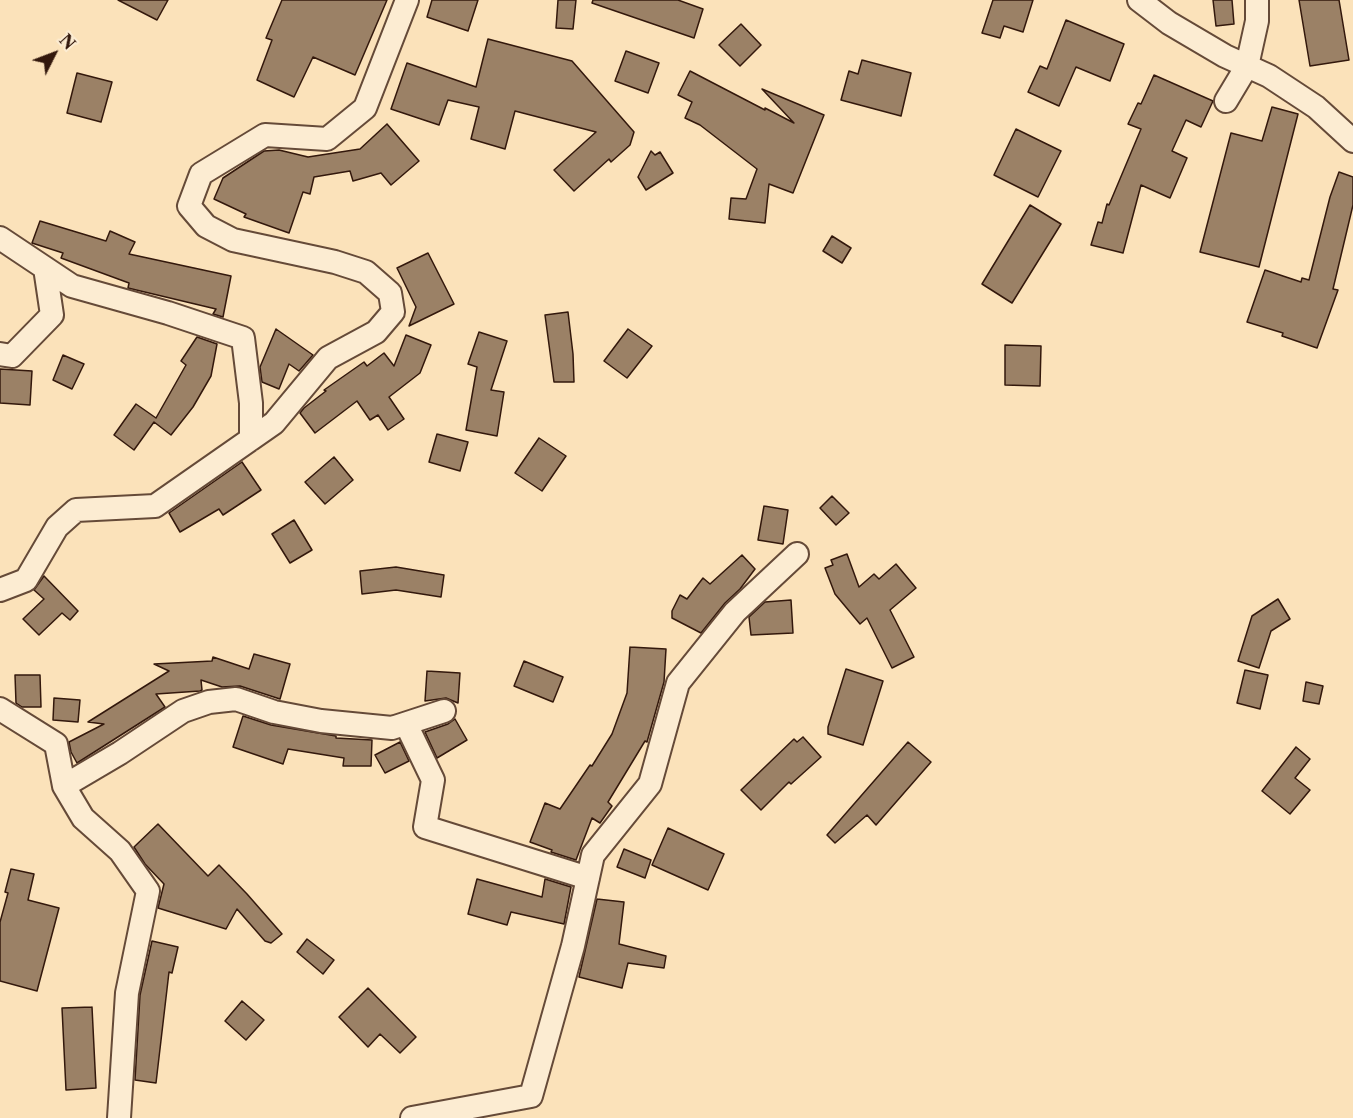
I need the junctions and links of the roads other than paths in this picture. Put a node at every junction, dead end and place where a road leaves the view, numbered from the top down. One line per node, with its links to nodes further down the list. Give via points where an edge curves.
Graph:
1 (407, 0): 10 (street, via 365,108 327,139 265,135 201,174 189,206 206,226 233,240 366,272 390,293 393,312 376,332 328,358 274,423)
2 (1139, 0): 4 (street, via 1169,23)
3 (1257, 0): 4 (street, via 1257,21)
4 (1247, 66): 5 (street); 6 (street, via 1316,107)
5 (1226, 100)
6 (1353, 141)
7 (0, 238): 8 (street)
8 (45, 268): 9 (street, via 52,315 12,356); 10 (street, via 72,286 243,338)
9 (0, 354)
10 (251, 439): 12 (street, via 155,506 76,510 57,527 26,580)
11 (797, 554): 17 (street, via 735,612 678,683 650,784 593,855)
12 (0, 590)
13 (0, 708): 16 (street, via 56,744)
14 (444, 711): 15 (street)
15 (406, 724): 16 (street, via 366,727 274,712 236,699 209,702 183,711); 17 (street, via 432,780 425,827)
16 (64, 786): 18 (street, via 82,818 120,850 148,891 127,993)
17 (588, 878): 19 (street, via 531,1095)
18 (119, 1118)
19 (412, 1118)

